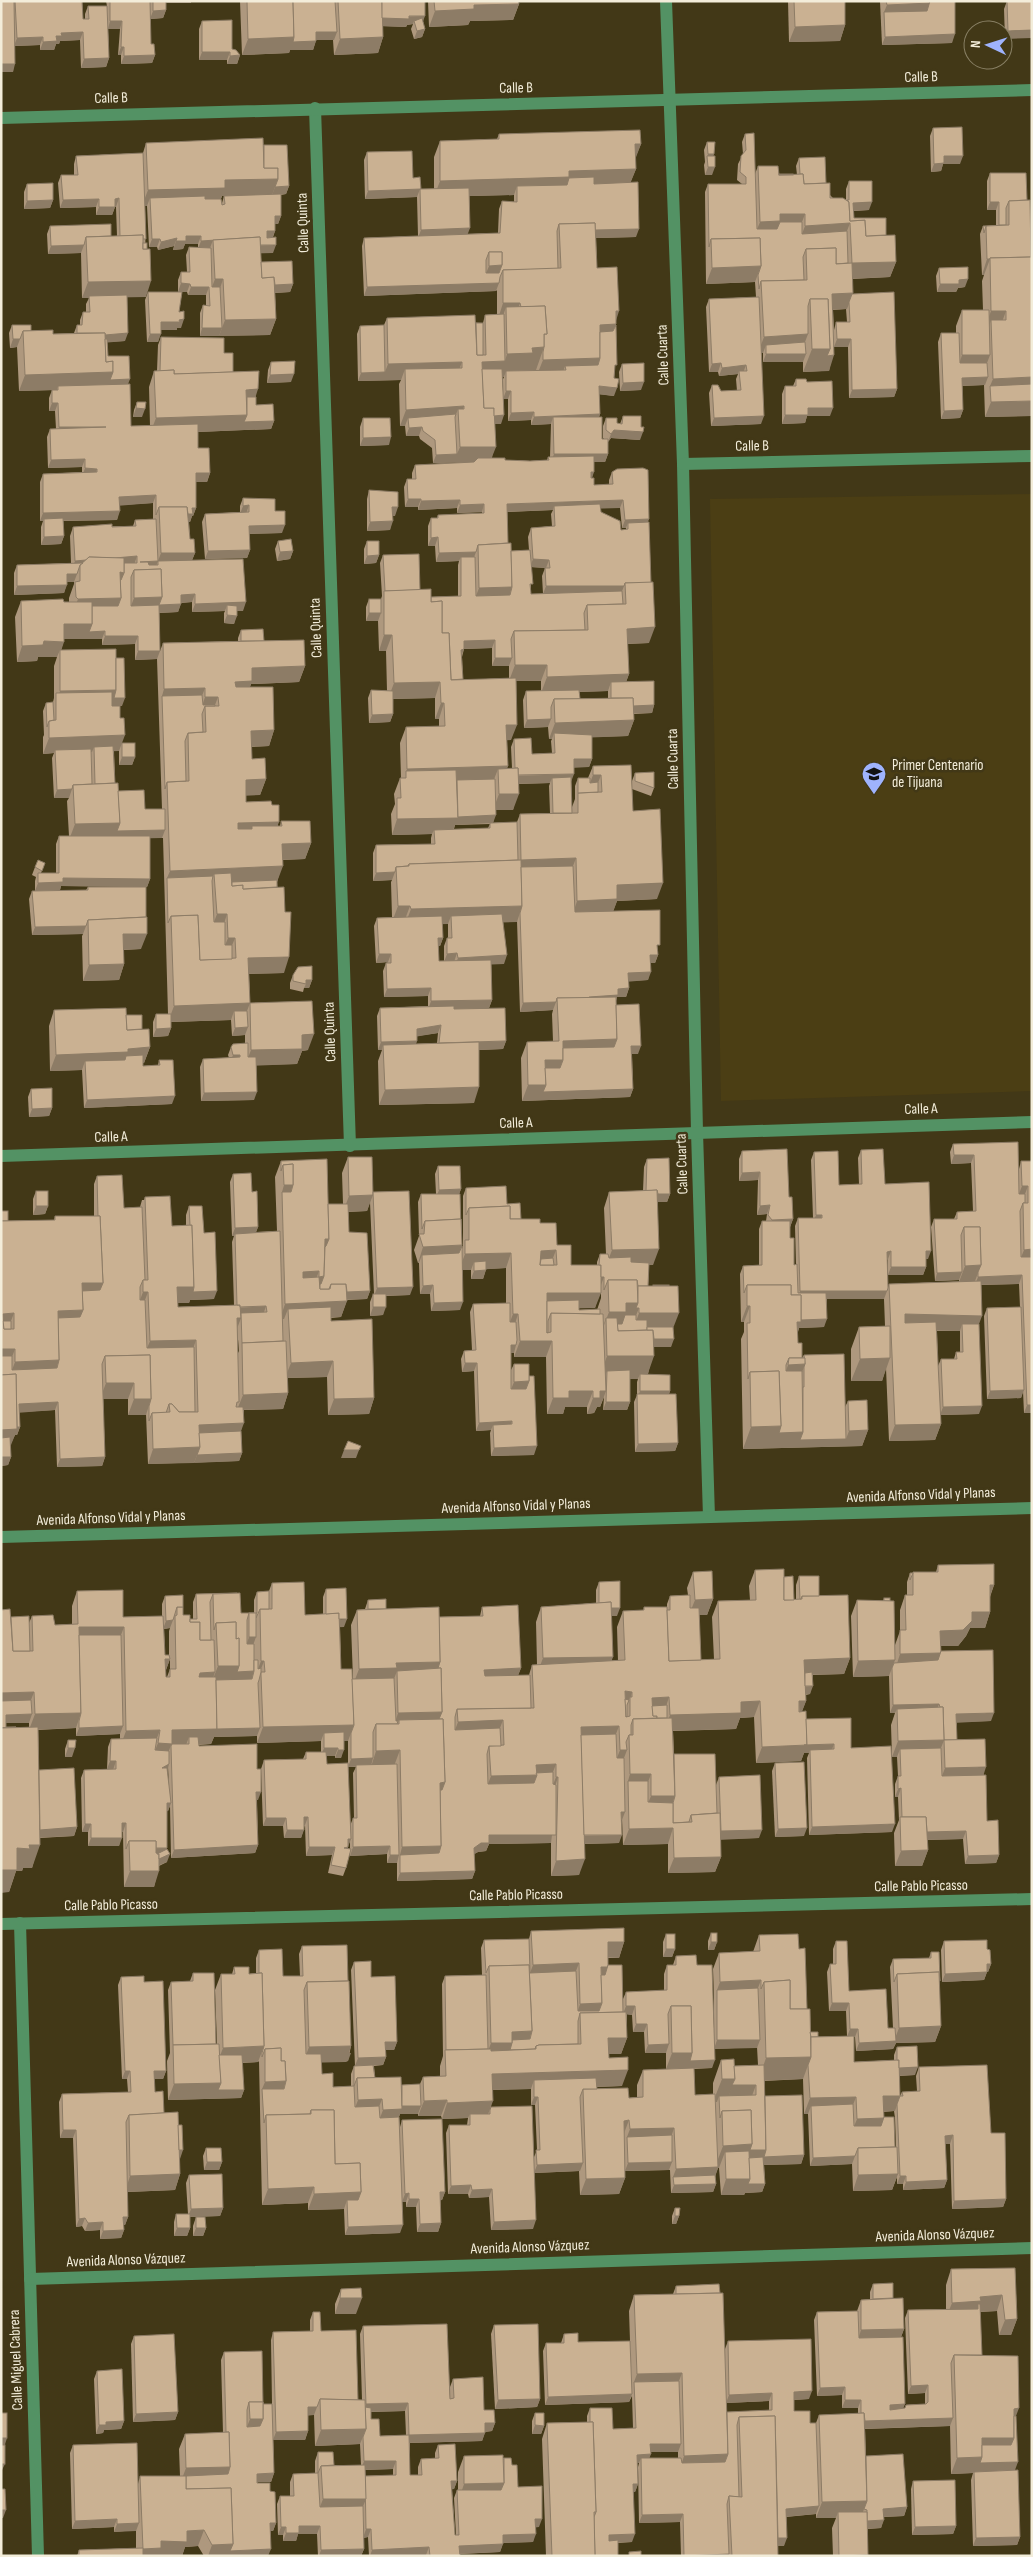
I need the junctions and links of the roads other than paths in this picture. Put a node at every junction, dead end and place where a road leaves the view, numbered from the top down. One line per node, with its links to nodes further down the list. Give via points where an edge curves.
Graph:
1 (666, 1): 3 (street, Calle Cuarta)
2 (1032, 90): 3 (street, Calle B)
3 (670, 101): 4 (street, Calle B); 7 (street, Calle Cuarta)
4 (315, 108): 5 (street, Calle B); 10 (street, Calle Quinta)
5 (1, 118)
6 (1032, 456): 7 (street, Calle B)
7 (683, 464): 9 (street, Calle Cuarta)
8 (1032, 1122): 9 (street, Calle A)
9 (697, 1132): 10 (street, Calle A); 13 (street, Calle Cuarta)
10 (350, 1146): 11 (street, Calle A)
11 (1, 1156)
12 (1032, 1508): 13 (street, Avenida Alfonso Vidal y Planas)
13 (709, 1517): 14 (street, Avenida Alfonso Vidal y Planas)
14 (1, 1537)
15 (1032, 1899): 16 (street, Calle Pablo Picasso)
16 (20, 1923): 17 (street, Calle Pablo Picasso); 19 (street, Calle Miguel Cabrera)
17 (1, 1924)
18 (1032, 2248): 19 (street, Avenida Alonso Vázquez)
19 (30, 2279): 20 (street, Calle Miguel Cabrera)
20 (38, 2556)

